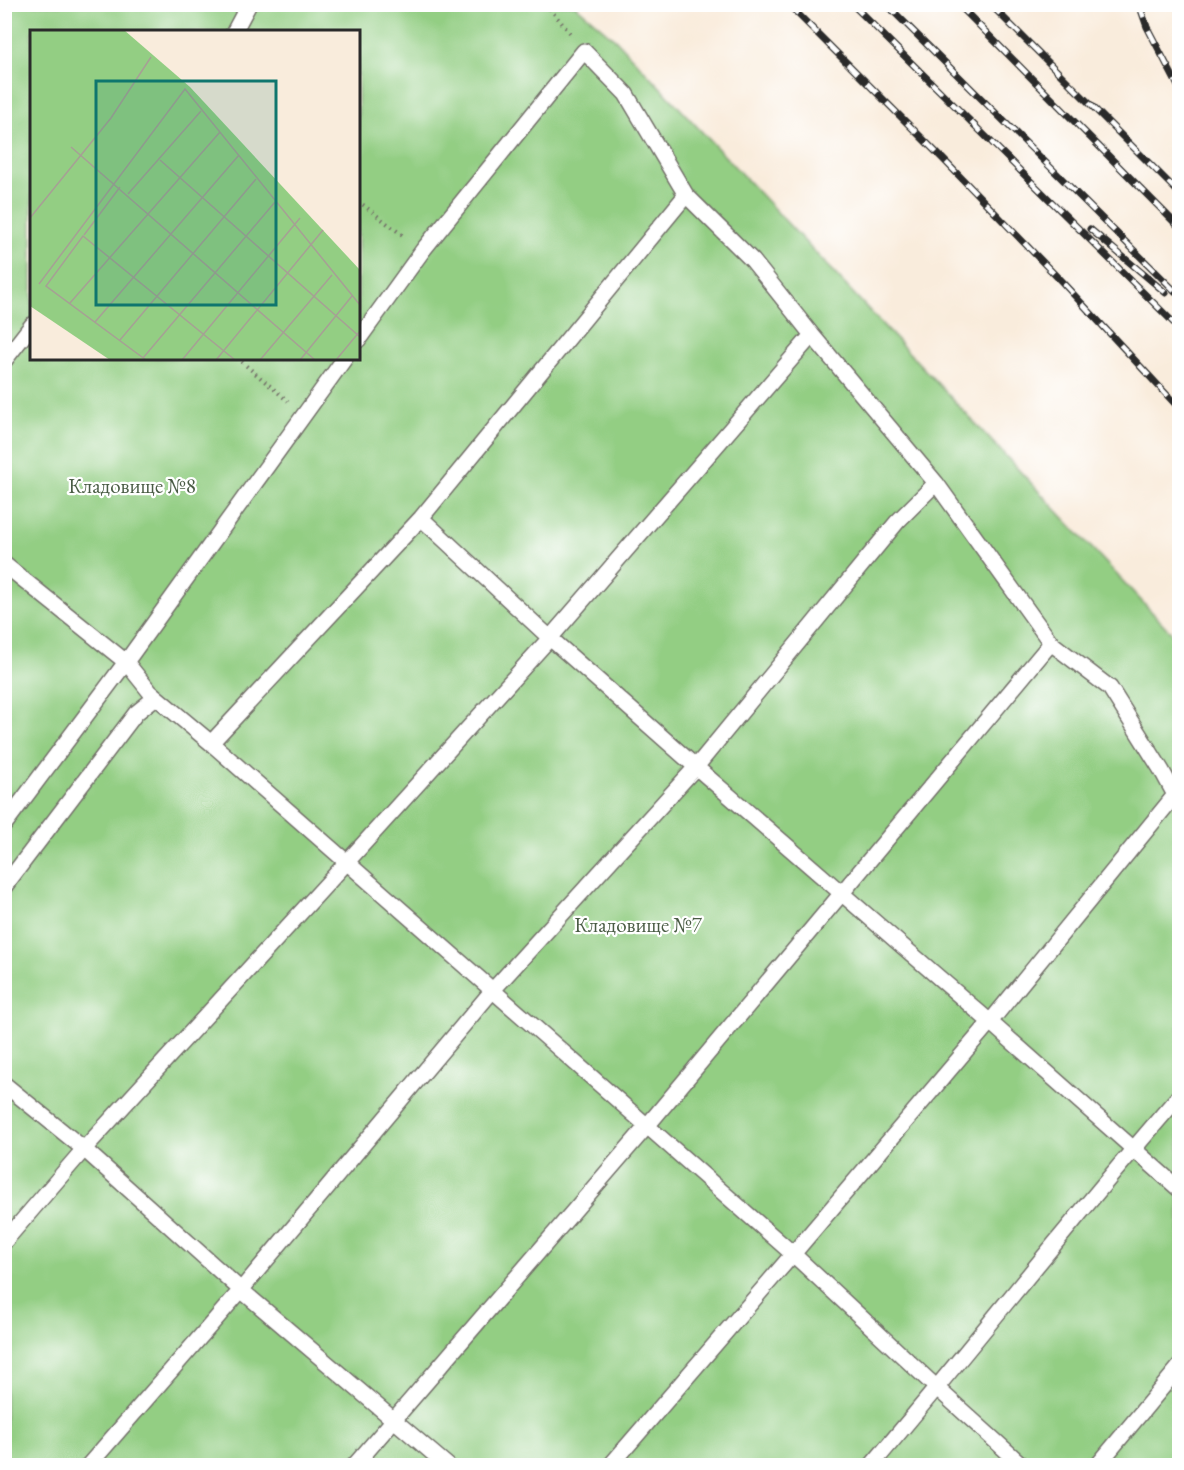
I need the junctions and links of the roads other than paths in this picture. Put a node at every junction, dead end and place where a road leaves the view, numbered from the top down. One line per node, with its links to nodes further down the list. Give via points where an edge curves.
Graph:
1 (249, 4): 2 (lane)
2 (235, 30)
3 (686, 195): 5 (lane, via 753,261); 6 (lane, via 626,94 584,51 423,250); 10 (lane)
4 (30, 328): 8 (lane)
5 (812, 335): 9 (lane); 12 (lane)
6 (360, 337)
7 (344, 360): 14 (lane)
8 (4, 361)
9 (936, 483): 13 (lane); 17 (lane, via 897,522)
10 (421, 518): 12 (lane); 16 (lane)
11 (4, 564): 14 (lane)
12 (550, 638): 17 (lane); 20 (lane)
13 (1051, 643): 18 (lane, via 1110,688); 22 (lane)
14 (126, 662): 15 (lane); 19 (lane)
15 (156, 697): 16 (lane); 21 (lane, via 136,713)
16 (211, 743): 20 (lane)
17 (696, 767): 22 (lane); 23 (lane)
18 (1177, 797): 24 (lane)
19 (4, 825)
20 (347, 862): 23 (lane); 28 (lane)
21 (4, 887)
22 (841, 894): 24 (lane); 27 (lane)
23 (492, 990): 27 (lane); 33 (lane)
24 (990, 1022): 29 (lane); 32 (lane)
25 (4, 1084): 28 (lane)
26 (1179, 1095): 29 (lane)
27 (647, 1126): 32 (lane); 36 (lane)
28 (84, 1149): 31 (lane); 33 (lane)
29 (1133, 1149): 30 (lane); 35 (lane)
30 (1179, 1190)
31 (4, 1242)
32 (793, 1254): 35 (lane); 40 (lane)
33 (241, 1290): 36 (lane); 37 (lane)
34 (1179, 1366): 43 (lane)
35 (937, 1388): 41 (lane); 42 (lane)
36 (393, 1419): 38 (lane); 39 (lane)
37 (88, 1466)
38 (354, 1466)
39 (448, 1466)
40 (610, 1466)
41 (871, 1466)
42 (1023, 1466)
43 (1097, 1466)

